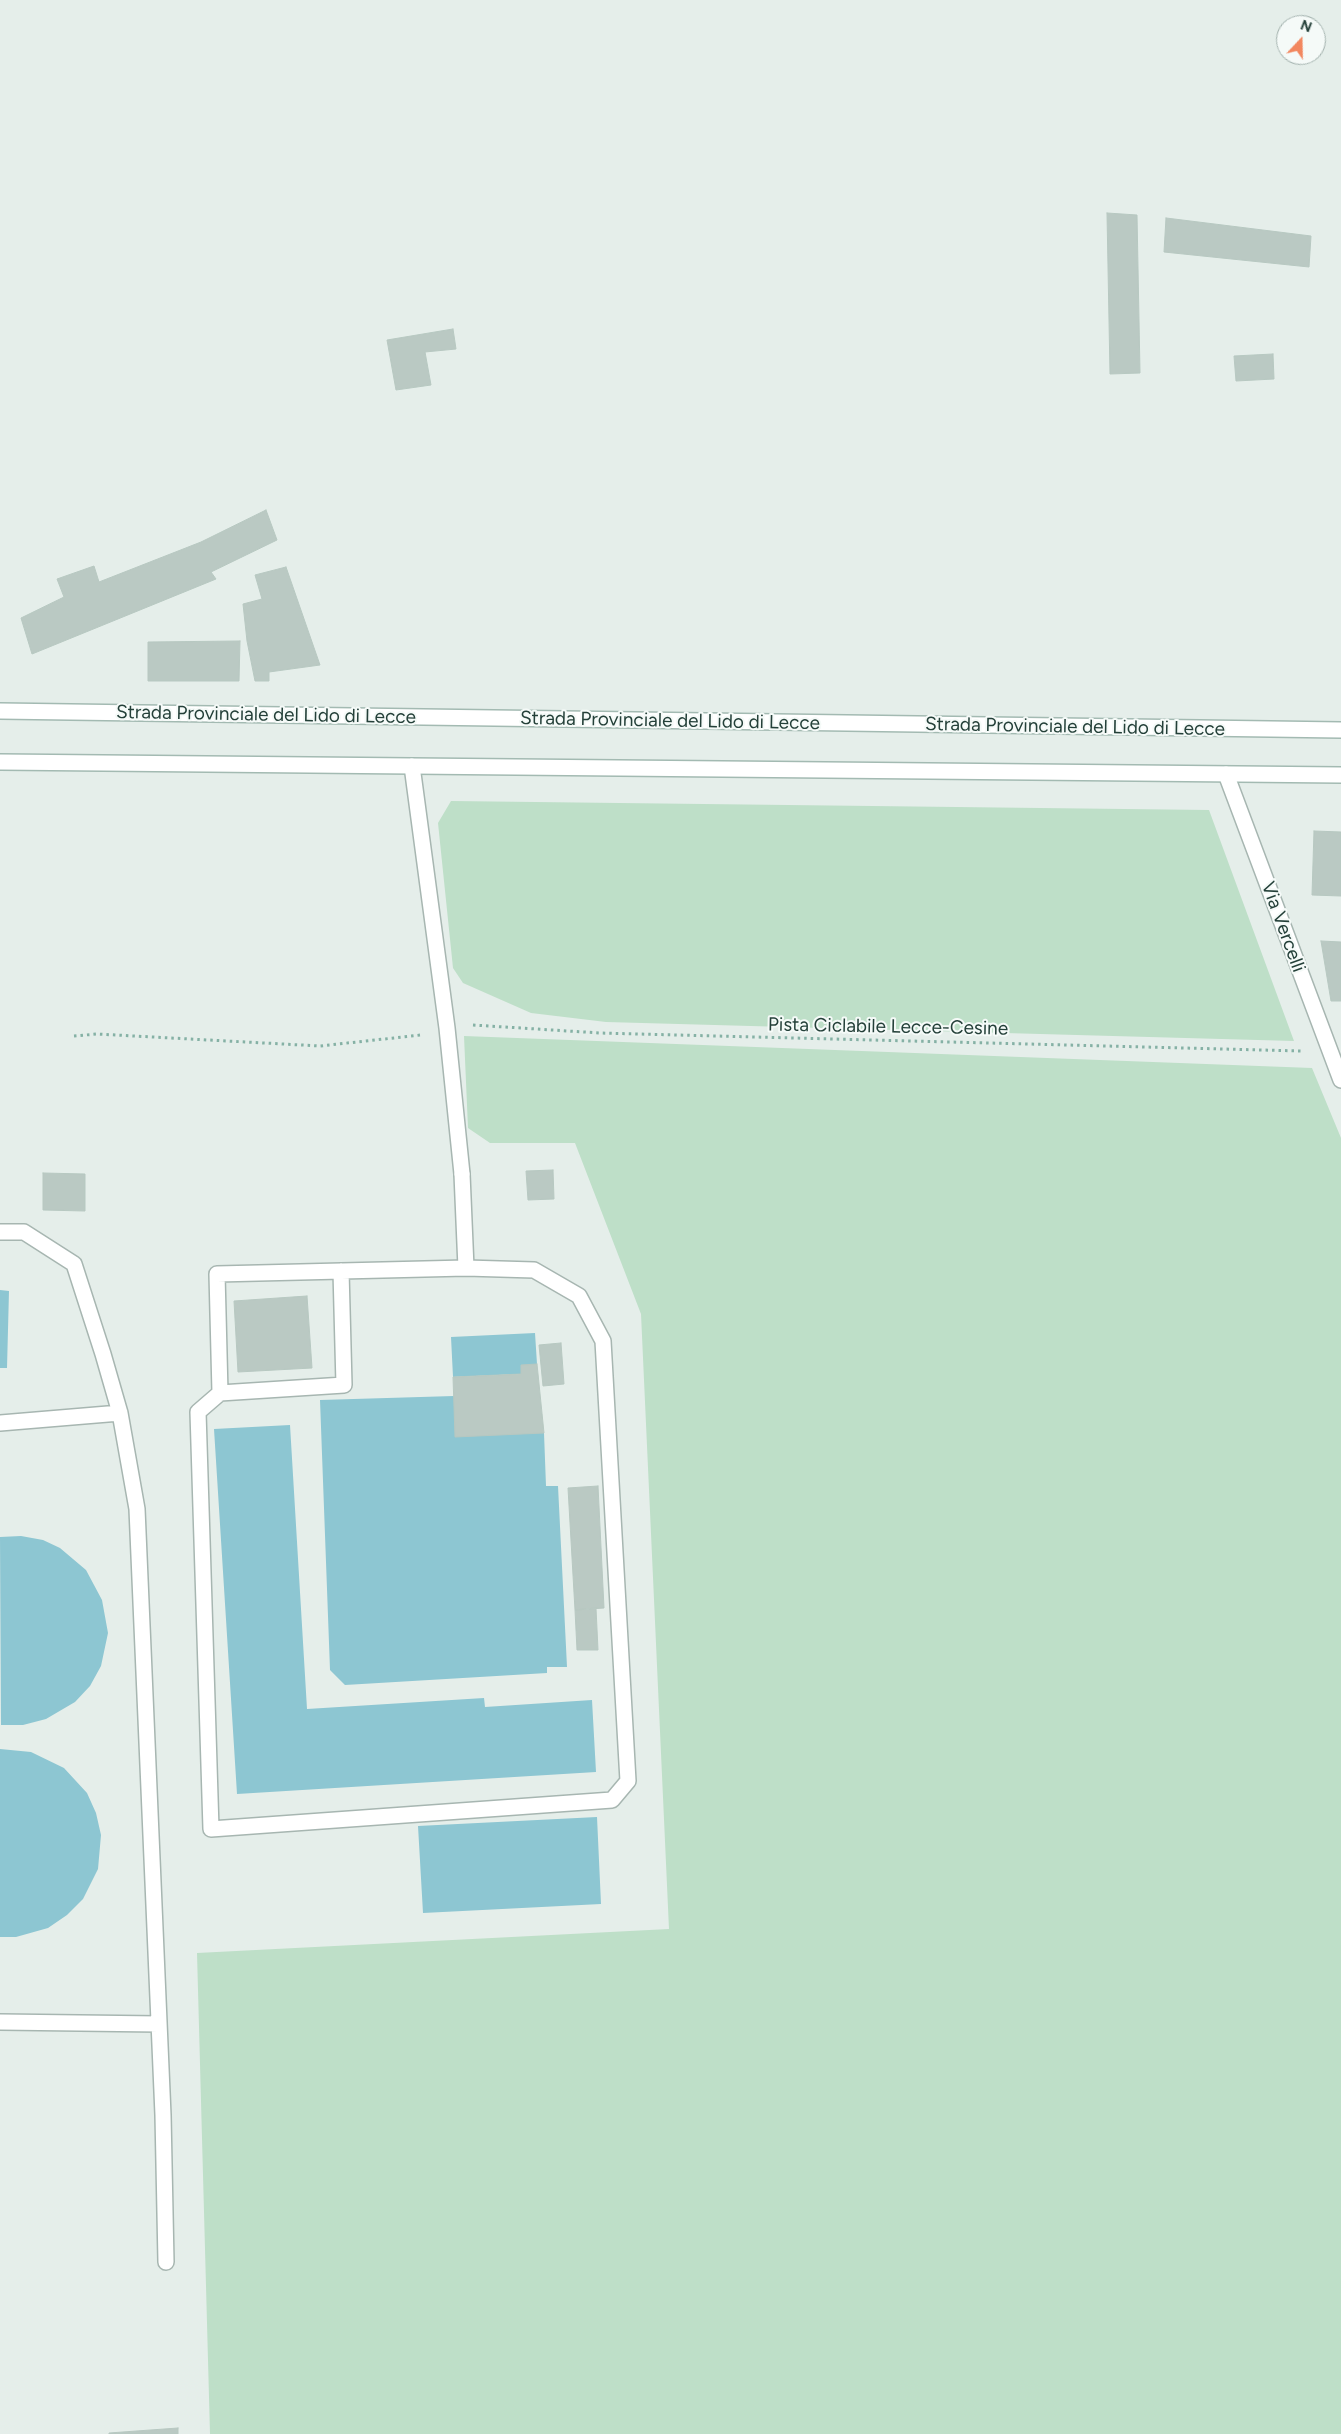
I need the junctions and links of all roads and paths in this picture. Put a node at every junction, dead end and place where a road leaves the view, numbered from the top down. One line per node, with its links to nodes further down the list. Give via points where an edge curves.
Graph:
1 (0, 712): 2 (main road, Strada Provinciale del Lido di Lecce)
2 (1341, 730)
3 (0, 762): 4 (main road)
4 (412, 766): 5 (main road); 7 (main road)
5 (1226, 774): 6 (main road); 9 (main road, Via Vercelli)
6 (1341, 775)
7 (447, 1028): 8 (path, Pista Ciclabile Lecce-Cesine, via 415,1037 320,1046 97,1034); 9 (path, Pista Ciclabile Lecce-Cesine, via 470,1024 600,1033); 12 (main road, via 462,1174)
8 (74, 1036)
9 (1335, 1051): 10 (main road, Via Vercelli)
10 (1341, 1080)
11 (0, 1232): 15 (main road, via 24,1232 74,1264)
12 (466, 1268): 13 (main road); 14 (main road, via 534,1270 579,1296 603,1341 628,1781 612,1800 211,1829 198,1412)
13 (341, 1271): 14 (main road, via 344,1385); 14 (main road, via 217,1274)
14 (220, 1393)
15 (120, 1413): 16 (main road); 18 (main road, via 137,1509)
16 (0, 1423)
17 (0, 2022): 18 (main road)
18 (159, 2024): 19 (main road)
19 (166, 2262)

